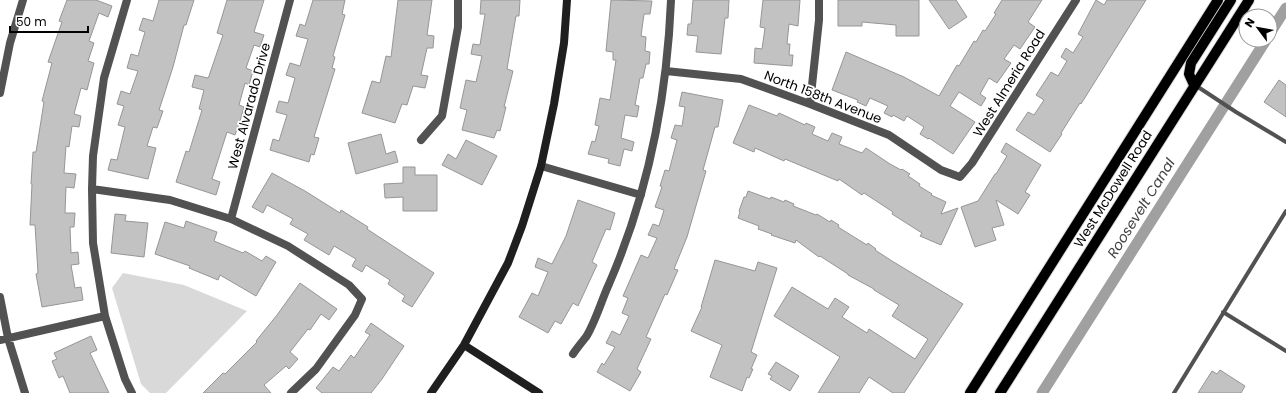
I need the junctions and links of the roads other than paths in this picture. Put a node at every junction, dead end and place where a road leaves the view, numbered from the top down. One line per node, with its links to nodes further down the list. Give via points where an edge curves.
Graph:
1 (23, 0): 14 (street, via 10,43)
2 (127, 0): 20 (street, via 104,78 93,156)
3 (290, 0): 23 (street, West Alvarado Drive)
4 (458, 0): 16 (street, via 458,27 442,116)
5 (567, 0): 18 (street, via 564,43)
6 (671, 0): 12 (street)
7 (819, 0): 15 (street)
8 (1076, 0): 19 (street, West Almeria Road, via 972,163)
9 (1218, 0): 36 (main road, West McDowell Road)
10 (1231, 0): 13 (main road, via 1191,63 1189,74)
11 (1249, 0): 13 (main road, West McDowell Road)
12 (666, 71): 15 (street, North 158th Avenue, via 741,79); 21 (street, via 656,135)
13 (1194, 85): 17 (lane); 37 (main road, West McDowell Road)
14 (0, 93)
15 (810, 104): 19 (street, North 158th Avenue, via 889,135 940,170)
16 (421, 140)
17 (1286, 142)
18 (541, 166): 21 (street); 28 (street, via 508,263)
19 (960, 177)
20 (92, 189): 23 (street, via 170,200); 26 (street, via 93,244)
21 (641, 195): 30 (street, via 621,256 586,336)
22 (1286, 211): 25 (lane)
23 (231, 219): 33 (street, via 288,246 349,285 362,299 355,315 316,369)
24 (0, 297): 27 (street)
25 (1223, 312): 29 (lane); 38 (lane)
26 (105, 316): 27 (street); 32 (street)
27 (4, 339): 31 (street)
28 (464, 346): 34 (street); 35 (street)
29 (1286, 351)
30 (573, 354)
31 (26, 393)
32 (132, 393)
33 (291, 393)
34 (430, 393)
35 (539, 393)
36 (970, 393)
37 (1000, 393)
38 (1174, 393)

